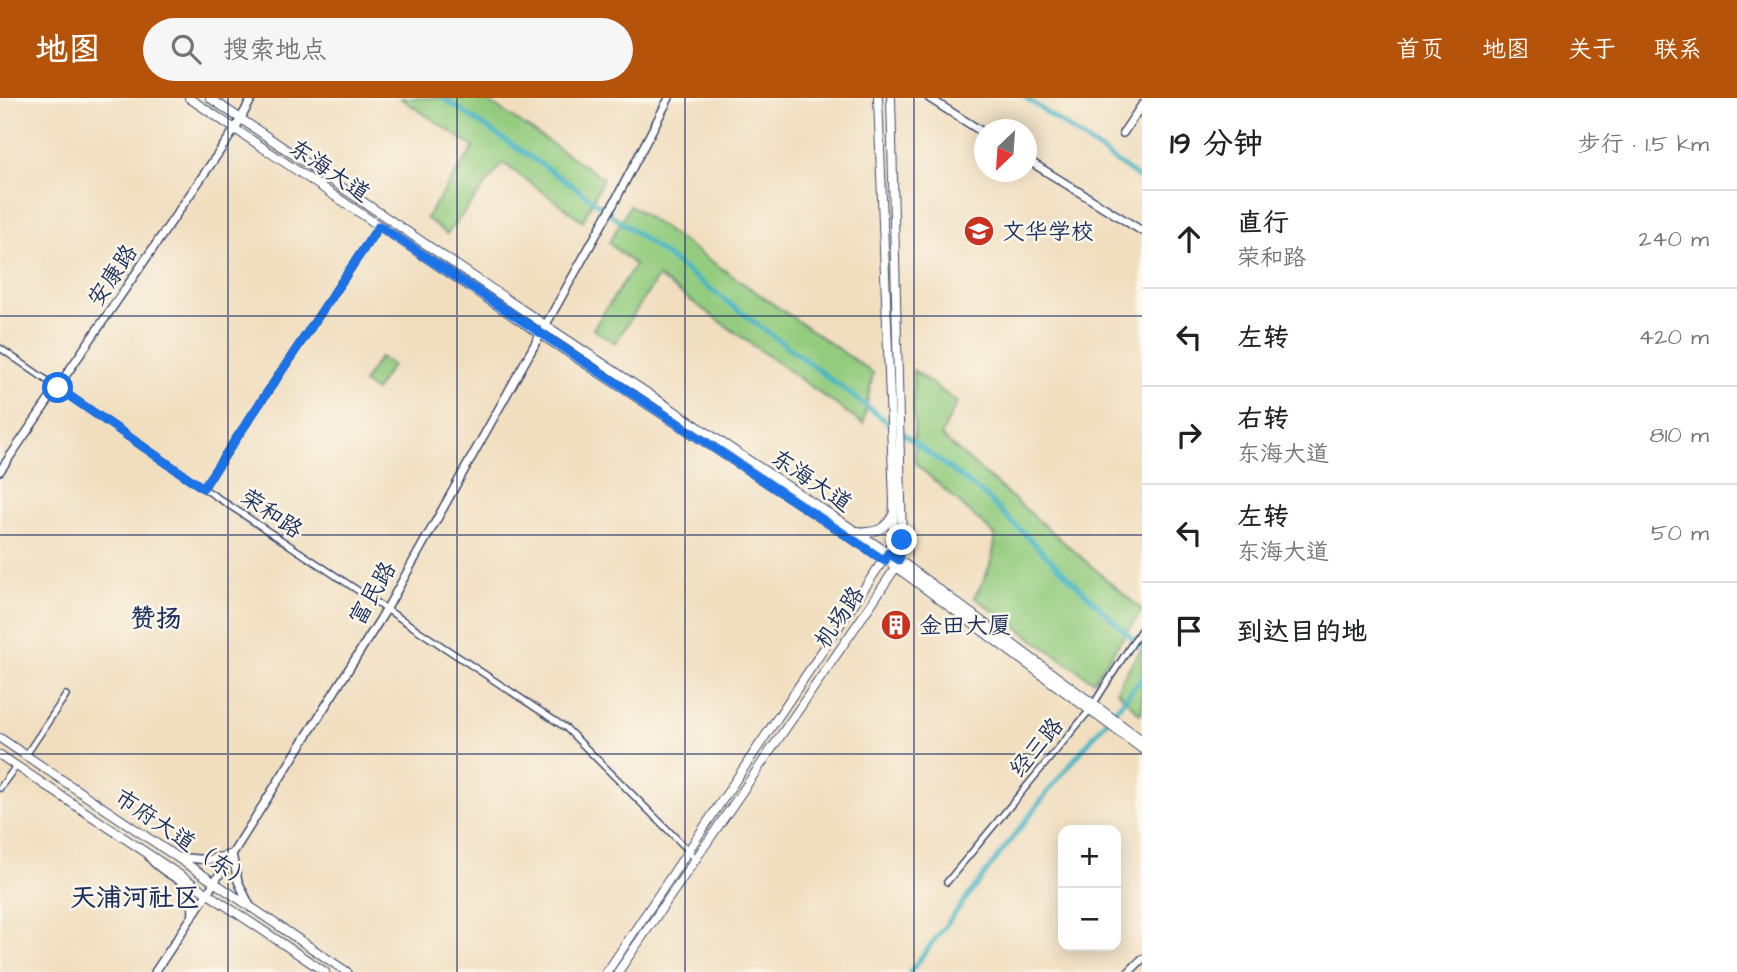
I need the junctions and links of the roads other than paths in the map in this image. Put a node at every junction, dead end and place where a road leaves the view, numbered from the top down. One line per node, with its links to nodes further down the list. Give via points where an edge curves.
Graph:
1 (189, 98): 11 (main road, 东海大道)
2 (210, 98): 9 (main road, 东海大道)
3 (252, 98): 9 (street, 安康路)
4 (669, 98): 16 (street, 富民路)
5 (878, 98): 22 (main road, 机场路)
6 (891, 98): 25 (main road, 机场路, via 901,456 902,540)
7 (929, 98): 10 (street)
8 (1142, 105): 12 (street)
9 (241, 120): 11 (street, 安康路); 16 (main road, 东海大道)
10 (974, 126)
11 (235, 129): 14 (main road, 东海大道); 19 (street, 安康路)
12 (1123, 133)
13 (1037, 165): 15 (street)
14 (379, 226): 17 (main road, 东海大道); 21 (street)
15 (1142, 231)
16 (545, 325): 17 (street, 富民路); 23 (main road, 东海大道)
17 (540, 334): 24 (main road, 东海大道); 26 (street, 富民路)
18 (0, 348): 19 (street, 荣和路)
19 (58, 388): 20 (street, 安康路); 21 (street, 荣和路)
20 (0, 471)
21 (203, 488): 26 (street, 荣和路)
22 (894, 512): 23 (main road, via 880,530); 24 (main road, 机场路)
23 (853, 530): 24 (main road, 东海大道)
24 (887, 557): 25 (main road, 东海大道); 38 (main road, 机场路)
25 (897, 564): 29 (main road, 东海大道); 42 (main road, 机场路)
26 (386, 610): 38 (street, 荣和路, via 566,728); 40 (street, 富民路)
27 (1141, 629): 29 (street, 经三路)
28 (66, 695): 35 (street)
29 (1094, 709): 30 (main road, 东海大道); 43 (street, 经三路)
30 (1117, 726): 32 (main road, 东海大道); 33 (main road, 东海大道)
31 (0, 738): 35 (main road, 市府大道（东）)
32 (1142, 740)
33 (1142, 749)
34 (0, 755): 36 (main road, 市府大道（东）)
35 (26, 755): 41 (main road, 市府大道（东）)
36 (16, 766): 37 (street); 39 (main road, 市府大道（东）)
37 (0, 788)
38 (690, 851): 42 (street, 荣和路); 52 (main road, 机场路)
39 (147, 853): 45 (main road, 市府大道（东）); 47 (street, via 158,868 188,888)
40 (232, 854): 41 (street, via 208,860); 44 (street, 富民路); 46 (street)
41 (176, 857): 44 (main road, 市府大道（东）)
42 (695, 860): 53 (main road, 机场路)
43 (947, 882)
44 (214, 883): 45 (street, 富民路); 46 (main road, 市府大道（东）)
45 (207, 894): 47 (street, 富民路); 50 (main road, 市府大道（东）)
46 (251, 908): 51 (main road, 市府大道（东）)
47 (193, 916): 49 (street, 富民路)
48 (1142, 959): 54 (street)
49 (155, 972)
50 (325, 972)
51 (346, 972)
52 (607, 972)
53 (618, 972)
54 (1129, 972)

